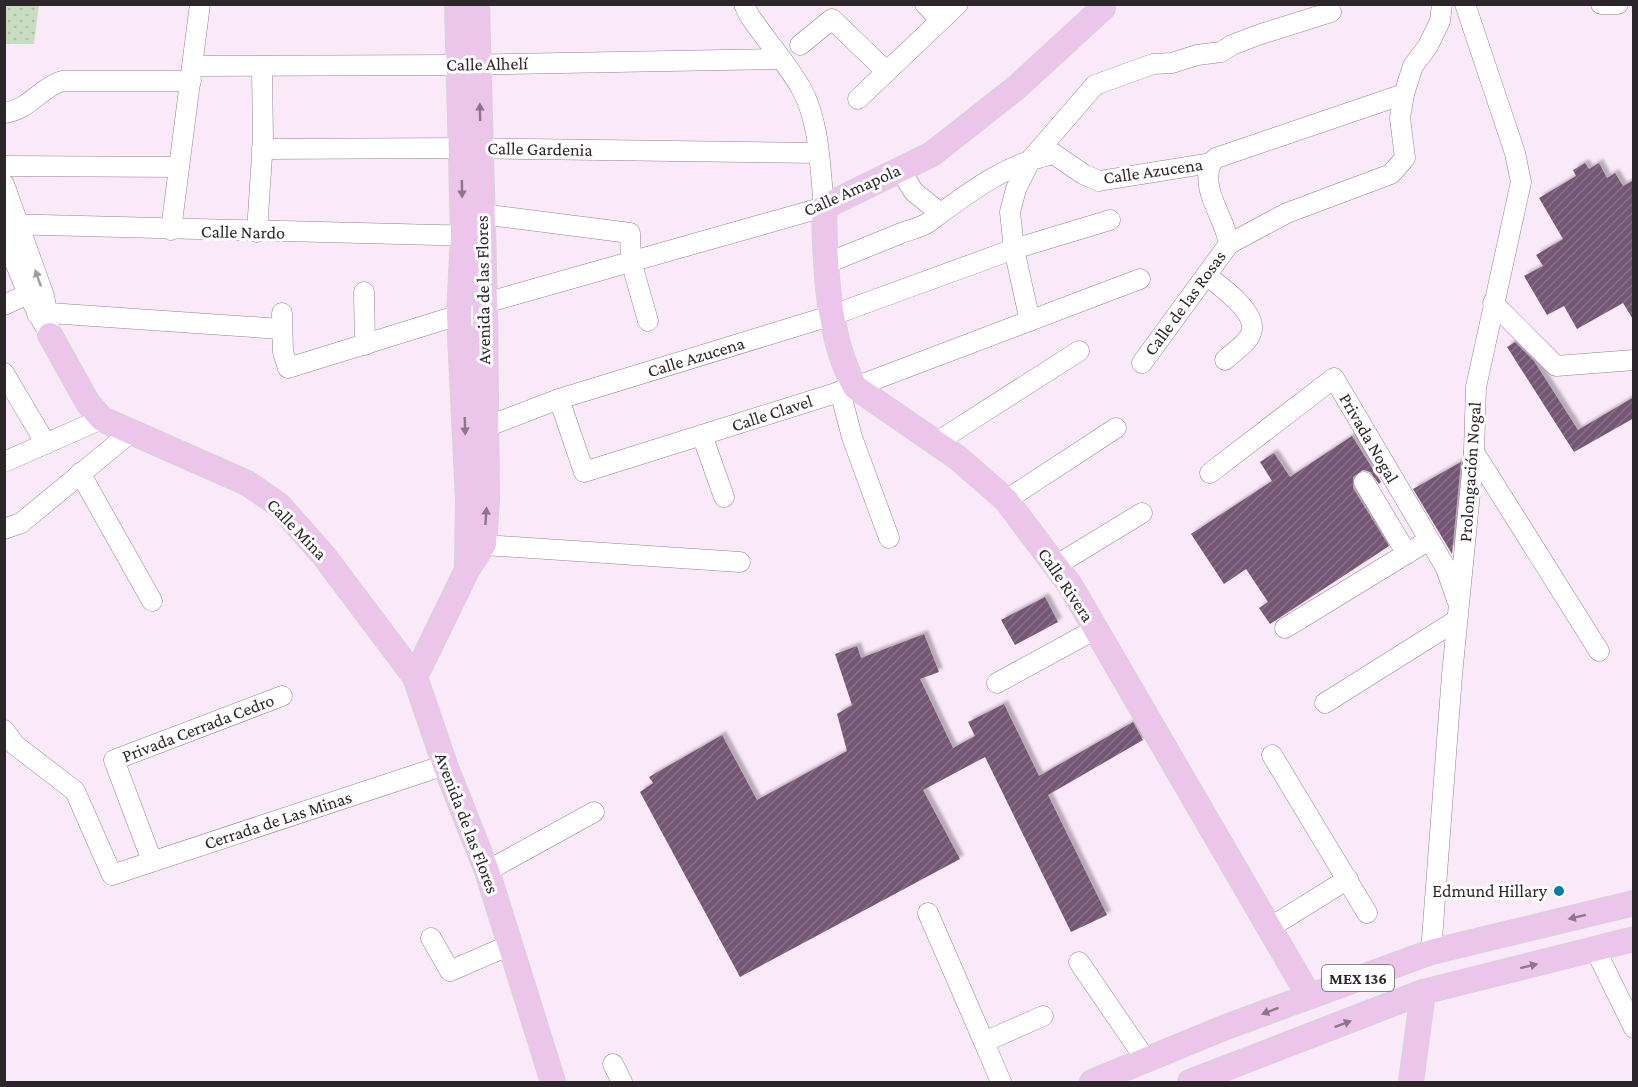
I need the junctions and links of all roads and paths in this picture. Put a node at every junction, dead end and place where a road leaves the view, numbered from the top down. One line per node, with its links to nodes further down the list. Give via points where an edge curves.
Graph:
1 (200, 4): 19 (street)
2 (457, 4): 16 (main road, Avenida de las Flores)
3 (477, 4): 16 (main road, Avenida de las Flores)
4 (744, 4): 15 (street)
5 (925, 4): 13 (street)
6 (958, 4): 13 (street)
7 (1442, 4): 20 (street, via 1440,21 1413,66)
8 (1465, 4): 47 (street, Prolongación Nogal, via 1521,182)
9 (1601, 4): 10 (street)
10 (1617, 4)
11 (1106, 6): 30 (main road, Calle Amapola, via 1017,87 932,154)
12 (1331, 12): 26 (street, via 1258,35 1221,52 1153,64 1095,85)
13 (941, 20): 18 (street)
14 (800, 45): 18 (street, via 832,19)
15 (780, 59): 16 (street, Calle Alhelí); 25 (street, via 801,89)
16 (470, 65): 17 (street, Calle Alhelí); 23 (main road, Avenida de las Flores)
17 (262, 67): 19 (street, Calle Alhelí); 24 (street)
18 (887, 72): 21 (street)
19 (192, 73): 22 (street, Calle Alhelí, via 62,81 50,85 31,103); 29 (street)
20 (1404, 94): 27 (street, Calle Azucena, via 1216,158); 39 (street, via 1400,118 1405,158 1391,174 1287,213)
21 (858, 99)
22 (4, 113)
23 (471, 148): 24 (street, Calle Gardenia); 25 (street, Calle Gardenia); 36 (main road, Avenida de las Flores)
24 (262, 149): 38 (street)
25 (818, 153): 32 (street)
26 (1031, 159): 27 (street, Calle Azucena, via 1054,154 1099,180); 33 (street, Calle Azucena, via 1009,168); 40 (street, via 1010,212)
27 (1211, 164): 39 (street, via 1206,175)
28 (4, 166): 29 (street)
29 (179, 167): 37 (street)
30 (900, 170): 32 (main road, Calle Amapola); 33 (street, via 914,192)
31 (4, 184): 35 (street)
32 (824, 207): 41 (street, Calle Amapola); 42 (main road)
33 (939, 212): 42 (street, Calle Azucena, via 927,223)
34 (1110, 220): 40 (street, Calle Azucena)
35 (9, 228): 37 (street, Calle Nardo); 46 (street); 52 (street, one-way to 35)
36 (475, 229): 38 (street, Calle Nardo); 41 (street, Calle Nardo, via 630,233); 49 (main road, Avenida de las Flores); 50 (main road, Avenida de las Flores)
37 (171, 230): 38 (street, Calle Nardo)
38 (257, 232)
39 (1229, 244): 43 (street, Calle de las Rosas)
40 (1014, 249): 51 (street, Calle Azucena); 54 (street)
41 (631, 261): 49 (street, Calle Amapola); 53 (street)
42 (825, 264): 51 (main road)
43 (1206, 275): 57 (street, via 1242,307 1253,330); 59 (street, Calle de las Rosas)
44 (1140, 279): 54 (street, Calle Clavel)
45 (364, 292): 55 (street)
46 (28, 294): 48 (street); 52 (street)
47 (1493, 303): 58 (street, via 1556,366); 71 (street, Prolongación Nogal, via 1476,387)
48 (4, 304)
49 (485, 310): 50 (street); 61 (main road, Avenida de las Flores)
50 (459, 315): 55 (street); 61 (main road, Avenida de las Flores)
51 (833, 315): 62 (main road); 63 (street, Calle Azucena)
52 (45, 321): 55 (street, via 281,321 288,368); 64 (main road, via 88,403)
53 (648, 321)
54 (1030, 321): 62 (street, Calle Clavel)
55 (365, 345)
56 (1079, 351): 69 (street)
57 (1225, 360)
58 (1634, 360)
59 (1142, 363)
60 (4, 373): 70 (street)
61 (475, 389): 65 (main road, Avenida de las Flores); 82 (main road, Avenida de las Flores, one-way to 82)
62 (848, 389): 68 (street, Calle Clavel); 69 (main road, Calle Rivera); 80 (street, via 852,437)
63 (559, 399): 65 (street, Calle Azucena); 68 (street, Calle Clavel, via 584,472)
64 (102, 419): 67 (main road, Calle Mina); 70 (street)
65 (486, 427): 82 (main road, Avenida de las Flores, one-way to 65, via 487,499)
66 (1116, 428): 77 (street)
67 (130, 433): 73 (street); 91 (main road, Calle Mina, via 247,483 279,505 338,574)
68 (702, 435): 76 (street)
69 (937, 442): 77 (main road, Calle Rivera)
70 (46, 444): 72 (street)
71 (1474, 452): 87 (street, Prolongación Nogal); 90 (street)
72 (4, 462)
73 (80, 473): 79 (street, via 21,523); 86 (street)
74 (1210, 473): 81 (street, Privada Nogal, via 1334,378)
75 (1364, 482): 83 (street)
76 (724, 497)
77 (1006, 500): 85 (main road, Calle Rivera)
78 (1142, 513): 85 (street)
79 (4, 529)
80 (889, 538)
81 (1429, 540): 83 (street); 87 (street, Privada Nogal, via 1446,568)
82 (476, 544): 84 (street); 91 (main road, Avenida de las Flores)
83 (1407, 554): 88 (street)
84 (740, 562)
85 (1055, 566): 89 (main road, Calle Rivera)
86 (152, 601)
87 (1458, 613): 94 (street); 110 (street, Prolongación Nogal)
88 (1285, 628)
89 (1096, 629): 92 (street); 105 (main road, Calle Rivera)
90 (1599, 651)
91 (415, 677): 97 (main road, Avenida de las Flores)
92 (997, 683)
93 (282, 696): 99 (street, Privada Cerrada Cedro, via 114,760)
94 (1325, 703)
95 (4, 730): 99 (street, Cerrada de Las Minas, via 15,745 75,791 112,875)
96 (1272, 755): 101 (street)
97 (444, 765): 99 (street, Cerrada de Las Minas); 100 (main road, Avenida de las Flores)
98 (594, 812): 100 (street)
99 (152, 861)
100 (487, 871): 108 (main road, Avenida de las Flores)
101 (1348, 879): 104 (street); 105 (street)
102 (1634, 903): 110 (main road, MEX 136, one-way to 110)
103 (928, 913): 116 (street)
104 (1367, 913)
105 (1269, 927): 113 (main road, Calle Rivera)
106 (431, 938): 108 (street, via 450,971)
107 (1634, 939): 109 (main road, MEX 136)
108 (510, 945): 119 (main road, Avenida de las Flores)
109 (1595, 949): 112 (main road, MEX 136, one-way to 109); 115 (street)
110 (1431, 952): 113 (main road, MEX 136)
111 (1079, 962): 117 (street)
112 (1423, 992): 123 (main road, MEX 136, one-way to 112); 124 (main road)
113 (1309, 996): 117 (main road, MEX 136, one-way to 117)
114 (1043, 1016): 116 (street)
115 (1634, 1028)
116 (984, 1042): 121 (street)
117 (1146, 1060): 122 (main road, MEX 136)
118 (613, 1064): 120 (street)
119 (553, 1083)
120 (622, 1083)
121 (1001, 1083)
122 (1092, 1083)
123 (1190, 1083)
124 (1411, 1083)

